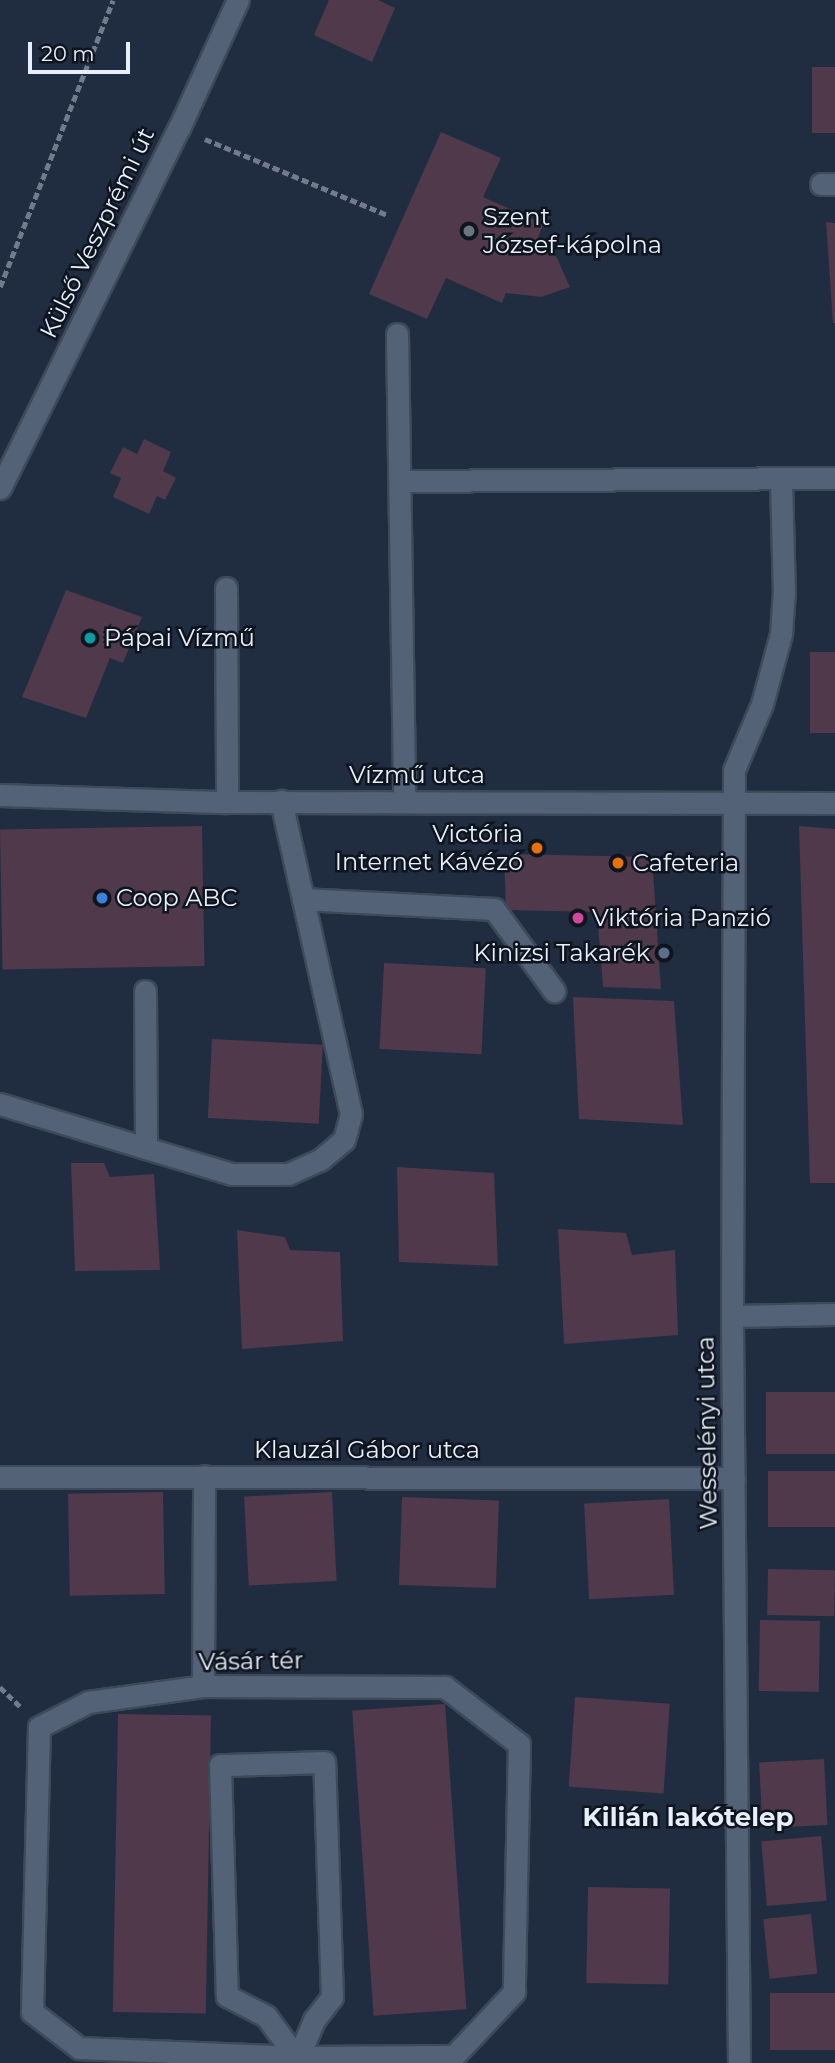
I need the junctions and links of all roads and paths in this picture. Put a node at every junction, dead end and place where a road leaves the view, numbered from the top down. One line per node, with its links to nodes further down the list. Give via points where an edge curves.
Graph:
1 (113, 0): 5 (path)
2 (238, 0): 3 (street, Külső Veszprémi út)
3 (179, 128): 4 (path); 10 (street, Külső Veszprémi út)
4 (388, 215)
5 (0, 287)
6 (397, 334): 9 (street)
7 (781, 478): 8 (street); 9 (street); 16 (street, Wesselényi utca, via 781,634 762,704 734,770)
8 (835, 478)
9 (400, 481): 13 (street)
10 (0, 488)
11 (226, 588): 14 (street)
12 (0, 795): 14 (street, Vízmű utca)
13 (404, 801): 15 (street, Vízmű utca); 16 (street, Vízmű utca)
14 (227, 802): 15 (street, Vízmű utca)
15 (281, 802): 18 (street)
16 (734, 802): 17 (street, Vízmű utca); 24 (street, Wesselényi utca)
17 (835, 803)
18 (303, 899): 20 (street, via 494,909); 22 (street, via 351,1114 344,1140 320,1160 288,1174 232,1174)
19 (145, 991): 22 (street)
20 (554, 991)
21 (0, 1104): 22 (street)
22 (146, 1148)
23 (835, 1314): 24 (street)
24 (732, 1316): 27 (street, Wesselényi utca)
25 (204, 1476): 26 (street, Klauzál Gábor utca); 27 (street, Klauzál Gábor utca); 28 (street)
26 (0, 1477)
27 (734, 1478): 30 (street, Wesselényi utca)
28 (203, 1686): 29 (street, Vásár tér, via 88,1702 39,1727 32,2012 79,2049); 29 (street, Vásár tér, via 445,1687 519,1744 514,1992 454,2056)
29 (296, 2060): 29 (street, via 314,2020 332,1997 324,1762 220,1765 227,1996 266,2016)
30 (739, 2063)

